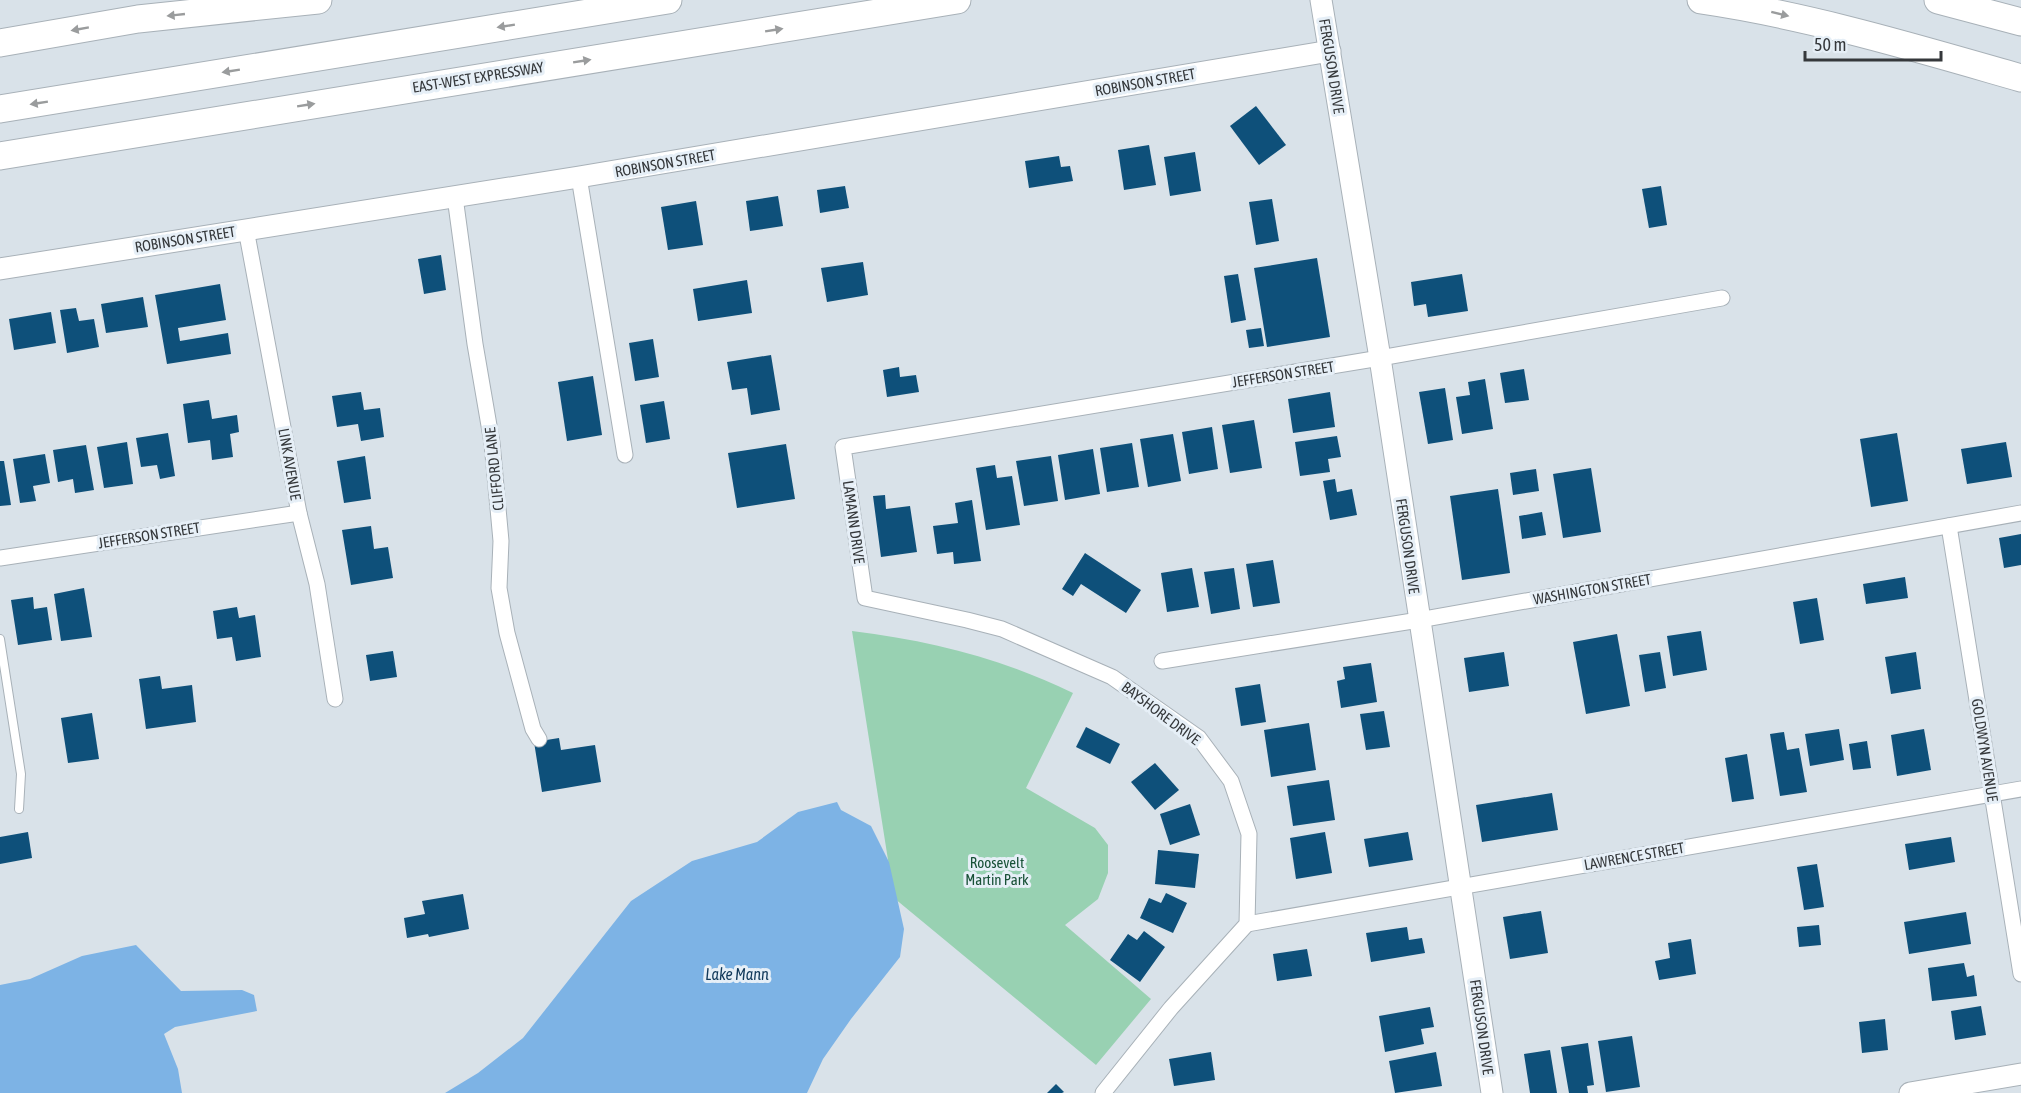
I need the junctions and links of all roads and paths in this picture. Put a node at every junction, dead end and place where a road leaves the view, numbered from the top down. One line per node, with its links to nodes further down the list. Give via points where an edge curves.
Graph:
1 (318, 0): 8 (highway, one-way to 8, via 138,19)
2 (668, 0): 11 (highway, one-way to 11)
3 (957, 0): 12 (highway, EAST-WEST EXPRESSWAY, one-way to 3)
4 (1321, 0): 9 (street, FERGUSON DRIVE)
5 (1701, 0): 10 (highway, one-way to 10, via 1756,8 1892,41)
6 (1938, 0): 7 (highway)
7 (2021, 22)
8 (0, 43)
9 (1330, 51): 15 (street, ROBINSON STREET); 20 (street, FERGUSON DRIVE)
10 (2021, 78)
11 (0, 109)
12 (259, 113): 13 (highway, EAST-WEST EXPRESSWAY); 14 (highway)
13 (0, 156)
14 (0, 165)
15 (579, 177): 16 (street, ROBINSON STREET); 22 (street)
16 (455, 196): 17 (street, ROBINSON STREET); 32 (street, CLIFFORD LANE, via 492,443 501,541 499,588 507,633)
17 (246, 229): 18 (street, ROBINSON STREET); 23 (street, LINK AVENUE)
18 (0, 269)
19 (1722, 298): 20 (street, JEFFERSON STREET)
20 (1380, 358): 21 (street, JEFFERSON STREET); 28 (street, FERGUSON DRIVE)
21 (843, 447): 27 (street, LAMANN DRIVE)
22 (625, 455)
23 (299, 513): 26 (street, JEFFERSON STREET); 31 (street, LINK AVENUE, via 316,584)
24 (2021, 513): 25 (street, WASHINGTON STREET)
25 (1949, 526): 28 (street, WASHINGTON STREET); 34 (street, GOLDWYN AVENUE)
26 (0, 558)
27 (866, 598): 37 (street, BAYSHORE DRIVE, via 1013,634 1112,677 1199,738 1230,781 1249,834)
28 (1419, 620): 30 (street, WASHINGTON STREET); 36 (street, FERGUSON DRIVE)
29 (0, 639): 35 (lane, via 21,774)
30 (1162, 661)
31 (335, 699)
32 (539, 739)
33 (2021, 789): 34 (street, LAWRENCE STREET)
34 (1993, 795): 36 (street, LAWRENCE STREET); 38 (street, GOLDWYN AVENUE)
35 (19, 809)
36 (1461, 886): 37 (street, LAWRENCE STREET); 41 (street, FERGUSON DRIVE)
37 (1247, 924): 40 (street, via 1171,1008)
38 (2021, 974)
39 (2021, 1074): 42 (street)
40 (1103, 1093)
41 (1492, 1093)
42 (1910, 1093)

